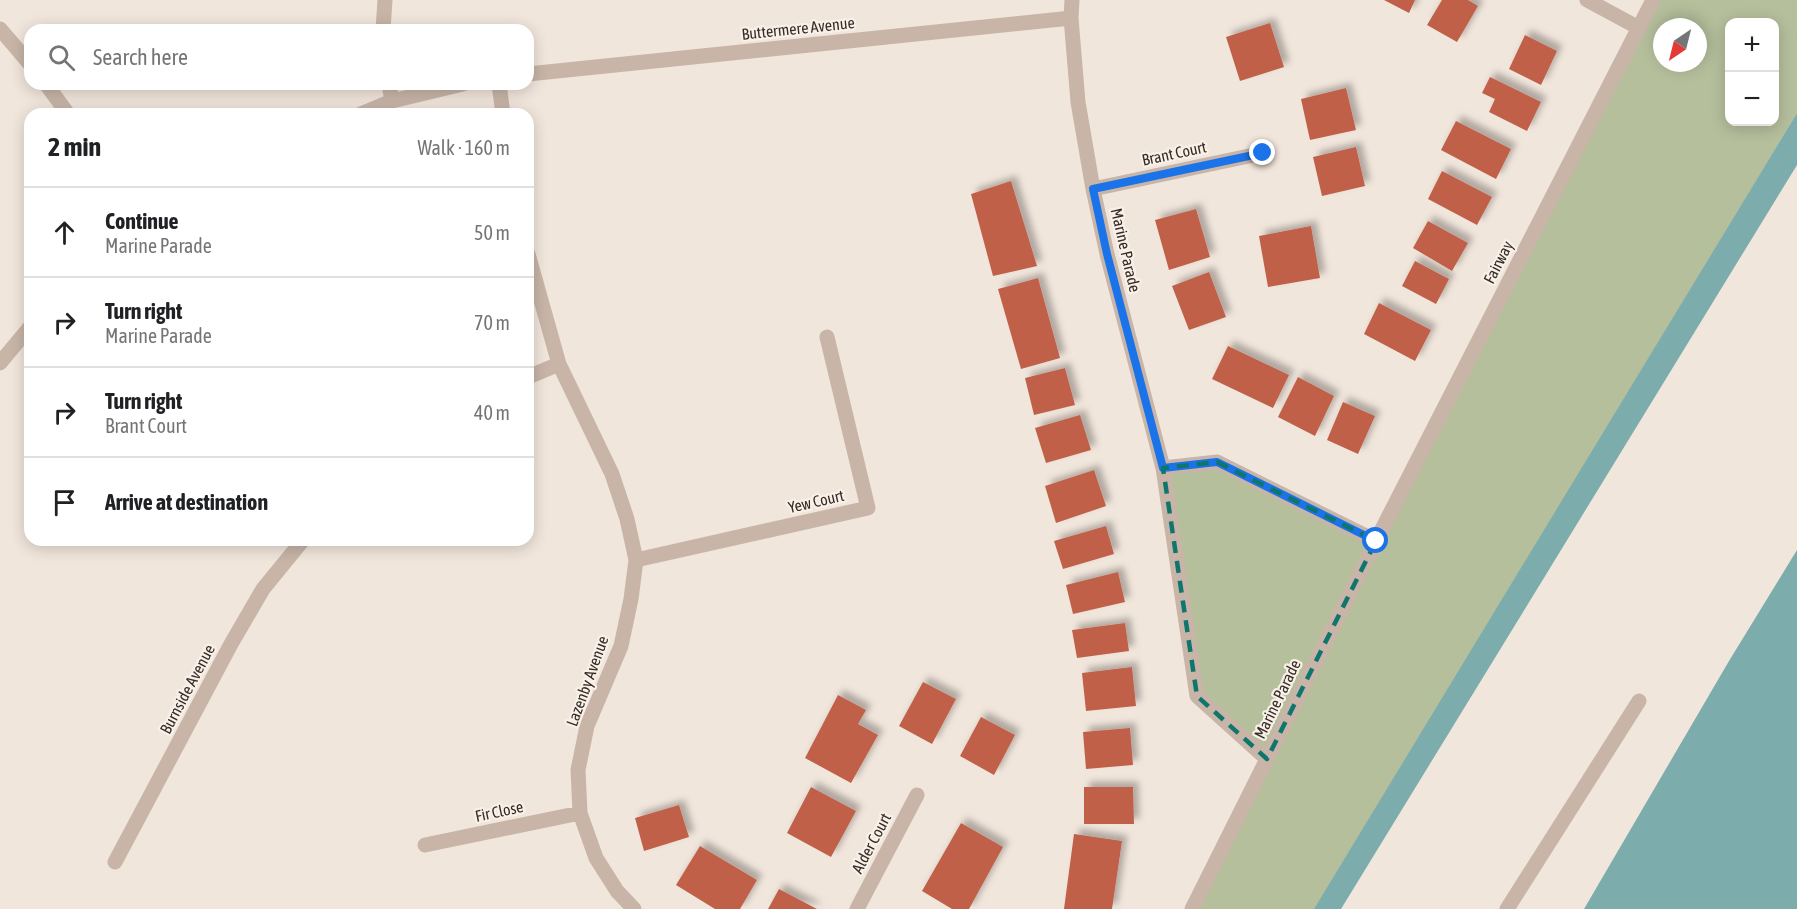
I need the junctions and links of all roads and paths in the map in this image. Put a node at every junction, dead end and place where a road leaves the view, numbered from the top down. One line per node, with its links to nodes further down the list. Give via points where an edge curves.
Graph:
1 (385, 0): 6 (street)
2 (1072, 0): 5 (street, Marine Parade)
3 (1587, 0): 8 (street)
4 (1653, 0): 8 (street, Fairway)
5 (1071, 18): 10 (street, Buttermere Avenue); 20 (street, Marine Parade, via 1078,102)
6 (383, 24)
7 (0, 28): 9 (street)
8 (1639, 28): 28 (street, Fairway)
9 (24, 57)
10 (534, 73)
11 (50, 90): 16 (street)
12 (390, 90): 15 (street)
13 (438, 90): 15 (street)
14 (500, 90): 18 (street)
15 (392, 101): 17 (street)
16 (64, 108)
17 (375, 108)
18 (502, 108)
19 (1263, 153): 20 (street, Brant Court)
20 (1093, 189): 27 (street, Marine Parade)
21 (534, 275): 25 (street, Lazenby Avenue)
22 (24, 334): 24 (street)
23 (827, 337): 30 (street, Yew Court, via 868,508)
24 (0, 363)
25 (559, 364): 26 (street); 30 (street, Lazenby Avenue, via 612,474)
26 (534, 374)
27 (1163, 468): 28 (street, via 1217,462); 32 (street, Marine Parade, via 1197,696)
28 (1376, 541): 32 (street, Marine Parade)
29 (298, 546): 36 (street, Burnside Avenue, via 263,589)
30 (636, 560): 34 (street, Lazenby Avenue, via 621,645 587,726 578,770)
31 (1639, 701): 40 (street)
32 (1267, 759): 39 (street, Marine Parade)
33 (917, 795): 38 (street, Alder Court)
34 (580, 813): 35 (street, Fir Close); 37 (street, Lazenby Avenue, via 596,858)
35 (425, 845)
36 (115, 862)
37 (634, 909)
38 (857, 909)
39 (1192, 909)
40 (1507, 909)

